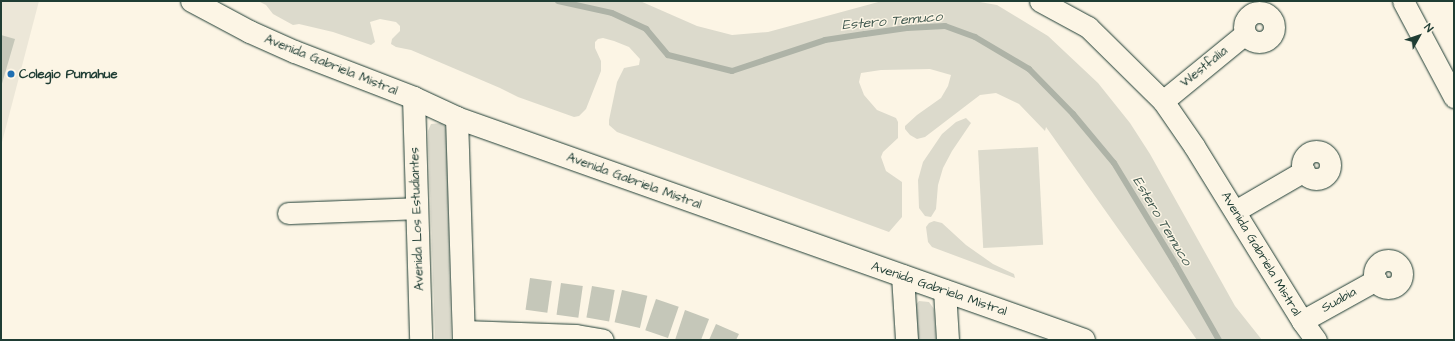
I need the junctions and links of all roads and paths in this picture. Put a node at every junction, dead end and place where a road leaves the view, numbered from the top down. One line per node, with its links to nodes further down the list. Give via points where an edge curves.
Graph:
1 (192, 1): 6 (street, Avenida Gabriela Mistral, via 250,32 295,52)
2 (1402, 1): 5 (street)
3 (1054, 4): 7 (street, Avenida Gabriela Mistral, via 1088,27)
4 (1245, 34): 7 (street, Westfalia)
5 (1454, 97)
6 (414, 98): 8 (street, Avenida Gabriela Mistral); 10 (street, Avenida Los Estudiantes)
7 (1162, 101): 11 (street, Avenida Gabriela Mistral)
8 (457, 118): 13 (street, Avenida Gabriela Mistral); 17 (street)
9 (1304, 171): 11 (street)
10 (417, 208): 12 (street); 18 (street, Avenida Los Estudiantes)
11 (1235, 211): 16 (street, Avenida Gabriela Mistral)
12 (288, 213)
13 (903, 276): 15 (street, Avenida Gabriela Mistral); 20 (street)
14 (1376, 280): 16 (street, Suabia)
15 (945, 291): 21 (street); 22 (street, Avenida Gabriela Mistral)
16 (1302, 321): 23 (street, Avenida Gabriela Mistral)
17 (464, 336): 19 (street, via 576,335)
18 (421, 340)
19 (603, 340)
20 (907, 340)
21 (948, 340)
22 (1084, 340)
23 (1316, 340)

